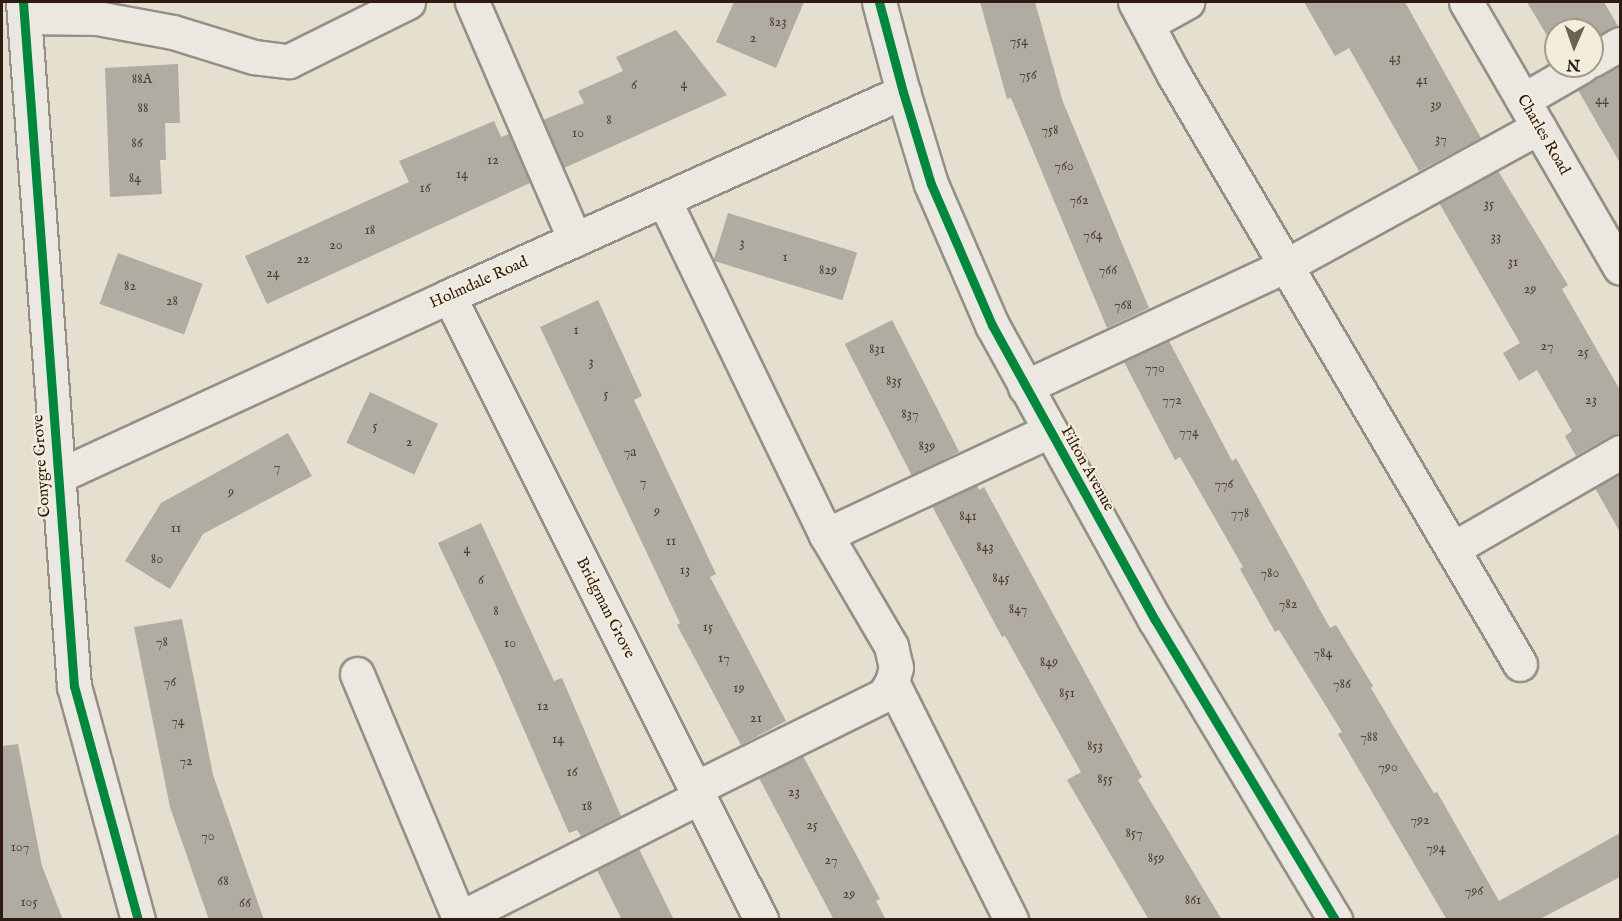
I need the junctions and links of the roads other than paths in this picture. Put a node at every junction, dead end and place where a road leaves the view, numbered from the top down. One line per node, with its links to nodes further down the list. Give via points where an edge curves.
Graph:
1 (408, 2): 6 (street, via 289,61 254,57 173,32)
2 (472, 2): 14 (street)
3 (879, 2): 11 (street, Filton Avenue)
4 (1187, 2): 7 (street)
5 (1466, 2): 12 (street, Charles Road)
6 (24, 9): 21 (street, Conygre Grove)
7 (1141, 13): 15 (street)
8 (1620, 44): 9 (street)
9 (1604, 53)
10 (1569, 78): 12 (street)
11 (903, 92): 13 (street, Holmdale Road); 18 (street, Filton Avenue, via 931,184 961,257)
12 (1531, 114): 15 (street); 16 (street, Charles Road)
13 (664, 200): 14 (street, Holmdale Road); 22 (street)
14 (574, 240): 17 (street, Holmdale Road)
15 (1287, 265): 18 (street); 23 (street)
16 (1620, 268)
17 (449, 296): 21 (street, Holmdale Road); 27 (street, Bridgman Grove)
18 (1025, 387): 19 (street, Filton Avenue)
19 (1049, 431): 22 (street); 32 (street, Filton Avenue, via 1155,620)
20 (1620, 452): 23 (street)
21 (58, 477): 29 (street, Conygre Grove, via 74,686)
22 (826, 535): 26 (street, via 891,646 896,667)
23 (1454, 548): 24 (street)
24 (1520, 664)
25 (357, 674): 28 (street)
26 (892, 682): 27 (street, via 884,696); 31 (street)
27 (698, 793): 28 (street); 30 (street, Bridgman Grove)
28 (460, 919)
29 (138, 920)
30 (761, 920)
31 (1011, 920)
32 (1335, 920)

